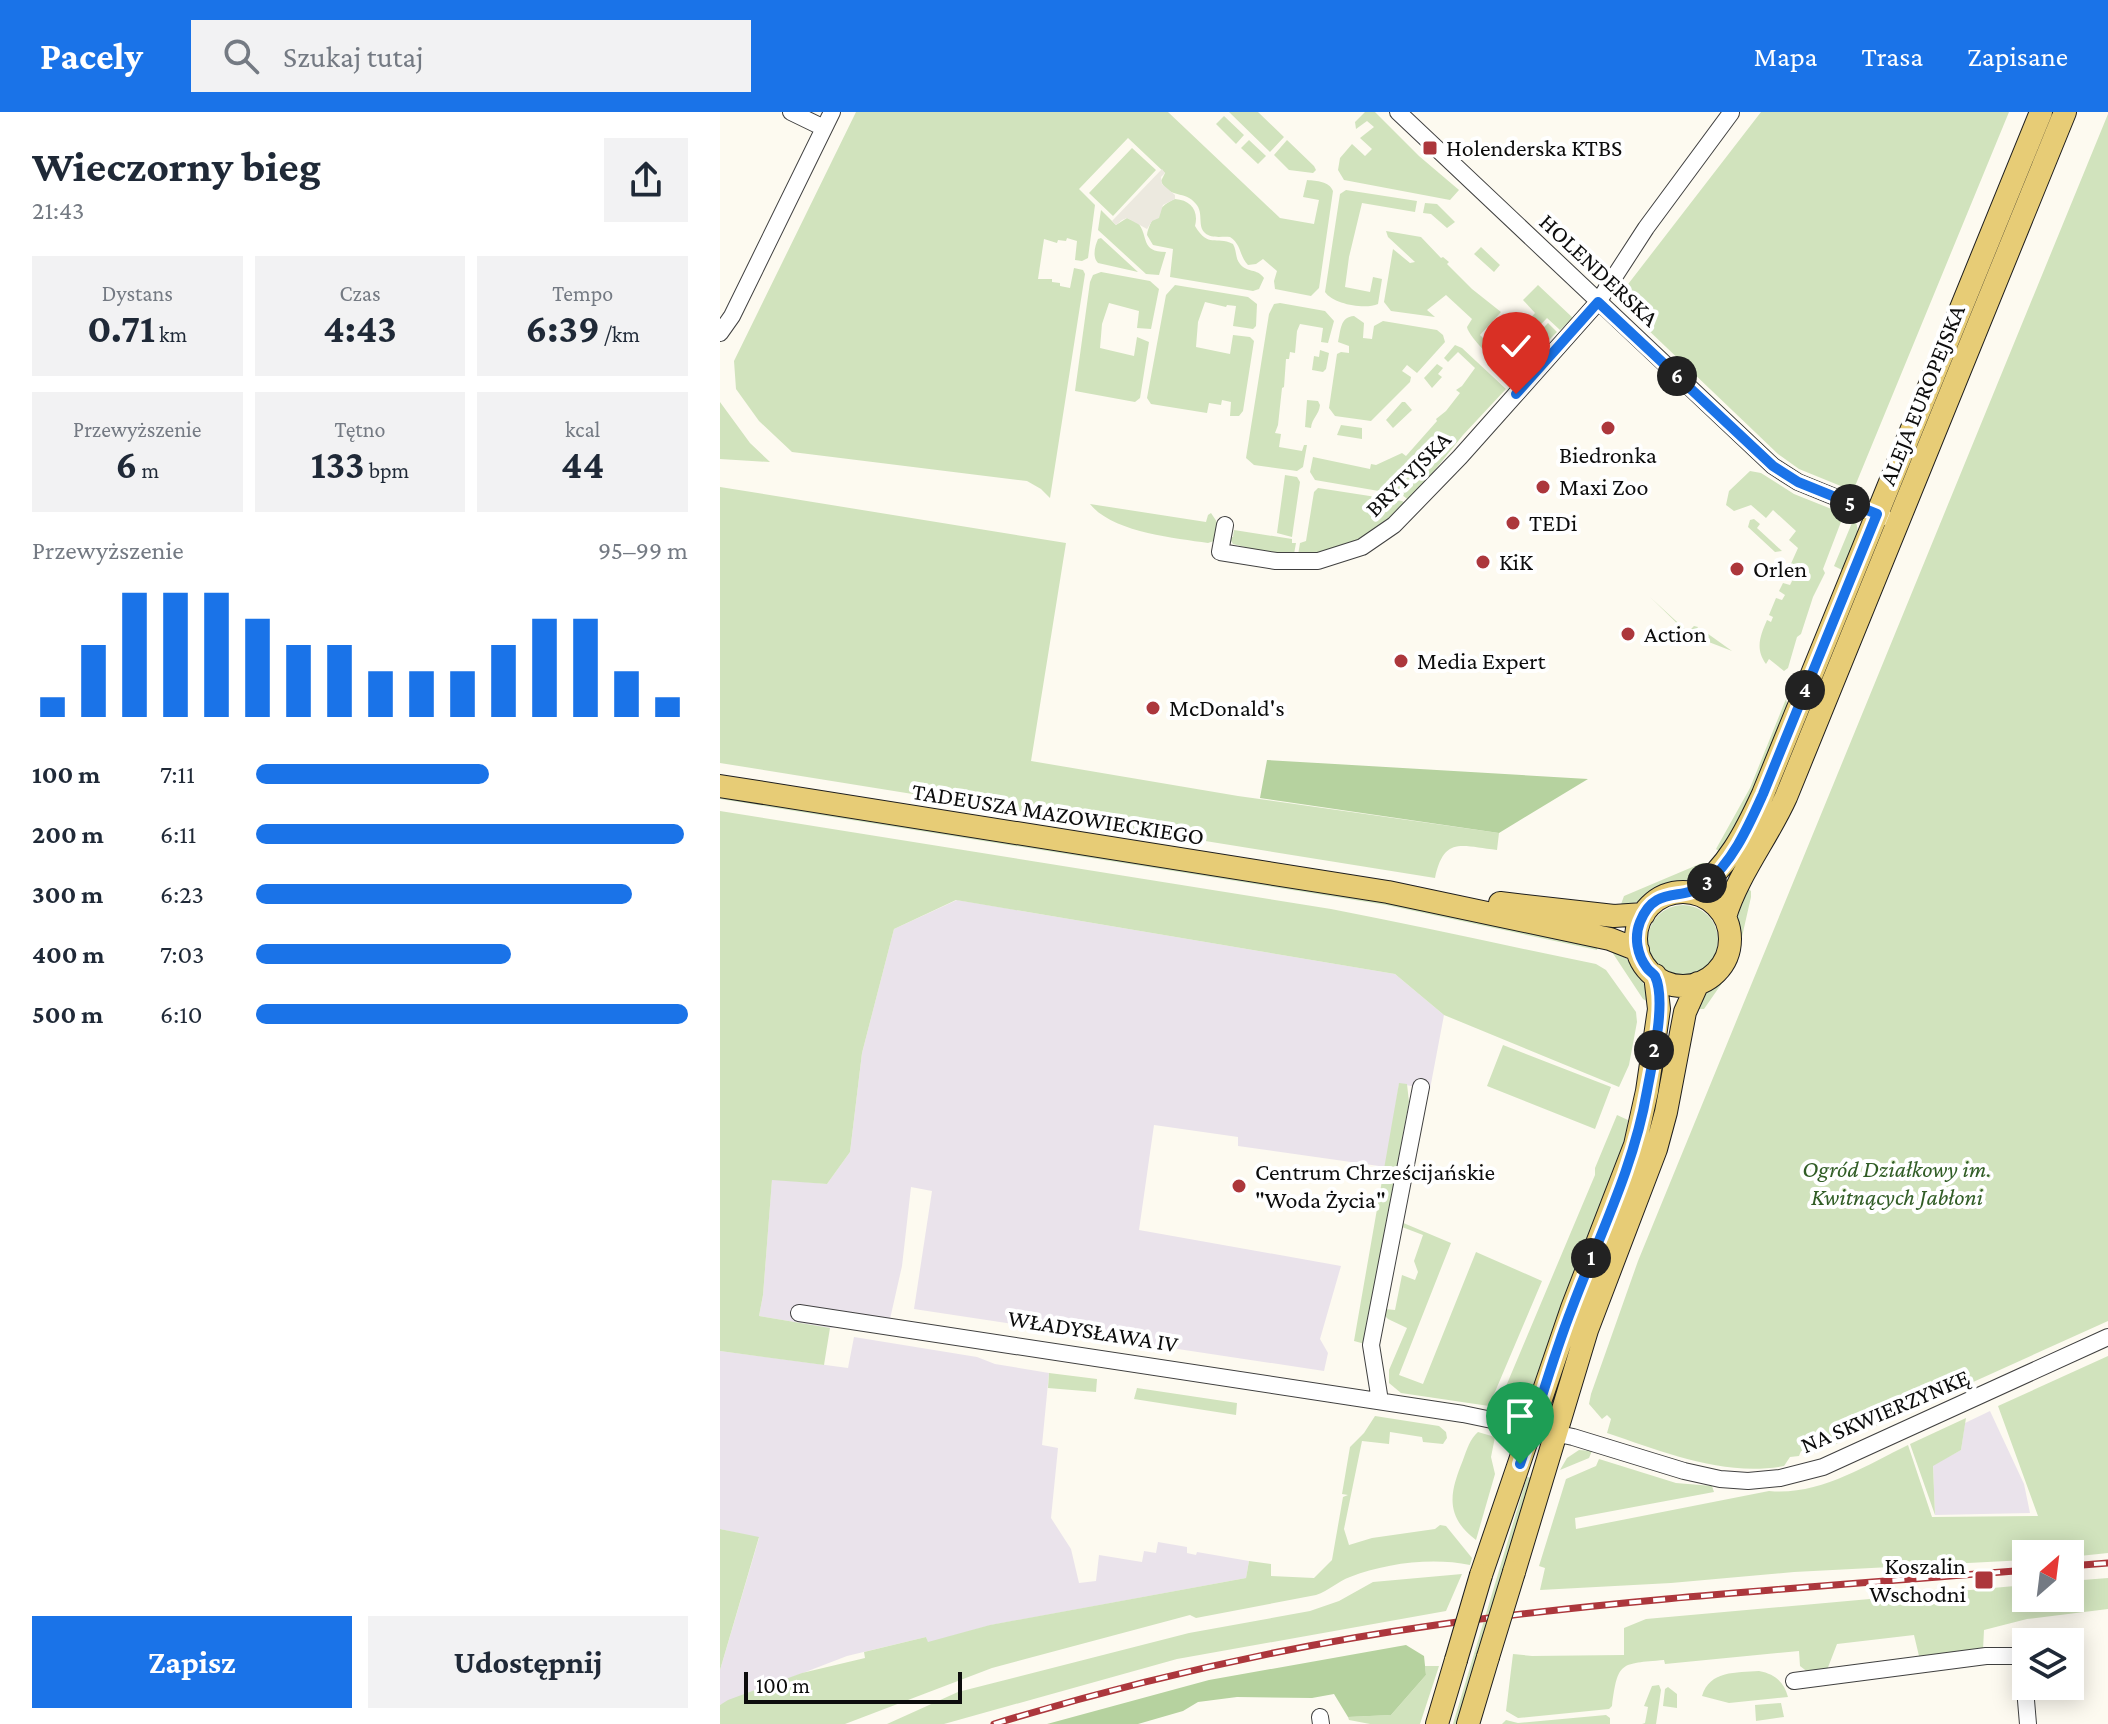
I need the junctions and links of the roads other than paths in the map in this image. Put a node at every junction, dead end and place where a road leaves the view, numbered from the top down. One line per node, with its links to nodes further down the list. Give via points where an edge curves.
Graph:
1 (791, 112): 7 (street)
2 (832, 112): 7 (street)
3 (1398, 112): 8 (street, HOLENDERSKA)
4 (2041, 112): 10 (main road, ALEJA EUROPEJSKA)
5 (2065, 112): 11 (main road, ALEJA EUROPEJSKA)
6 (1731, 113): 8 (street)
7 (824, 128): 9 (street)
8 (1598, 302): 10 (street, HOLENDERSKA, via 1773,466 1798,482); 12 (street, BRYTYJSKA, via 1415,507 1362,547 1318,561 1257,559 1220,552)
9 (720, 333)
10 (1877, 514): 11 (street, HOLENDERSKA); 15 (main road, ALEJA EUROPEJSKA, via 1756,808 1723,864)
11 (1898, 523): 17 (main road, ALEJA EUROPEJSKA, via 1786,797)
12 (1225, 525)
13 (720, 786): 14 (main road, TADEUSZA MAZOWIECKIEGO)
14 (1388, 892): 16 (main road, TADEUSZA MAZOWIECKIEGO, via 1614,916); 18 (main road, TADEUSZA MAZOWIECKIEGO, via 1610,939)
15 (1693, 893): 16 (main road, via 1665,896); 17 (main road, via 1711,901)
16 (1644, 914): 18 (main road, via 1637,931)
17 (1725, 917): 20 (main road, via 1727,956 1713,975)
18 (1638, 950): 19 (main road)
19 (1655, 975): 20 (main road, via 1675,985); 25 (main road, via 1659,1009 1639,1133)
20 (1698, 983): 26 (main road, via 1685,1012 1656,1149 1590,1321)
21 (1421, 1087): 24 (street, via 1371,1345)
22 (799, 1313): 24 (street, WŁADYSŁAWA IV)
23 (2108, 1337): 26 (street, NA SKWIERZYNKĘ, via 1836,1461 1780,1478 1720,1479)
24 (1380, 1401): 25 (street, WŁADYSŁAWA IV)
25 (1533, 1428): 26 (street, NA SKWIERZYNKĘ); 28 (main road, bridge, via 1481,1575)
26 (1556, 1432): 29 (main road, bridge)
27 (1794, 1681): 30 (street, via 2022,1649)
28 (1437, 1724)
29 (1468, 1724)
30 (2028, 1724)

